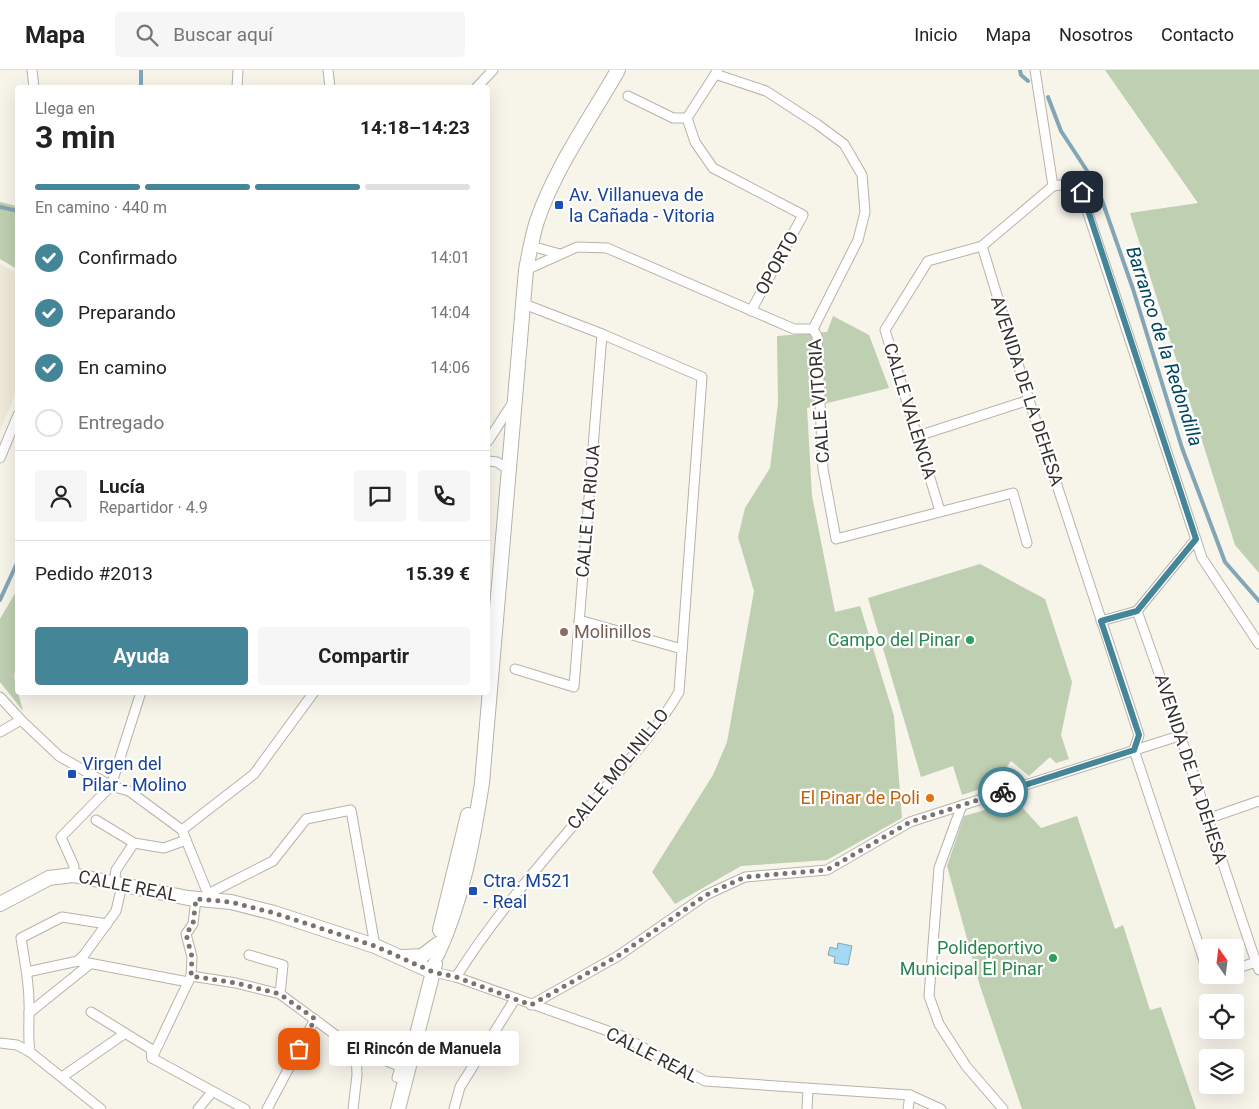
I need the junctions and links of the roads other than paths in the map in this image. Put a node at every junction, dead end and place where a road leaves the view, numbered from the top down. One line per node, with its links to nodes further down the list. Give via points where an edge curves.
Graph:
1 (32, 70): 8 (street)
2 (238, 70): 9 (street)
3 (328, 70): 10 (street)
4 (494, 70): 11 (street)
5 (618, 70): 15 (main road, via 555,180 537,222)
6 (1035, 70): 14 (street)
7 (717, 72): 13 (street); 21 (street, via 766,91 817,124 844,144 862,175 865,212 858,240)
8 (34, 85)
9 (237, 85)
10 (330, 85)
11 (479, 85)
12 (628, 96): 13 (street, via 672,118)
13 (687, 118): 20 (street, OPORTO, via 695,142 714,168 803,215)
14 (1053, 186): 16 (street, CALLE VALENCIA); 32 (street, via 1074,183 1082,192)
15 (531, 246): 17 (street); 18 (main road)
16 (982, 246): 24 (street, AVENIDA DE LA DEHESA); 26 (street, CALLE VALENCIA, via 928,261 885,330)
17 (560, 254): 18 (street, CALLE VITORIA); 20 (street, CALLE VITORIA, via 577,247 607,248)
18 (526, 270): 19 (main road)
19 (524, 304): 22 (street); 23 (main road)
20 (751, 311): 21 (street, CALLE VITORIA, via 794,329)
21 (812, 329): 31 (street, CALLE VITORIA, via 817,336 823,468 836,539)
22 (602, 334): 35 (street, CALLE LA RIOJA); 38 (street, CALLE MOLINILLO, via 702,377)
23 (515, 400): 27 (street); 30 (main road)
24 (1030, 400): 26 (street); 36 (street, AVENIDA DE LA DEHESA)
25 (15, 422): 28 (street)
26 (918, 436): 31 (street, CALLE VALENCIA)
27 (490, 438)
28 (0, 458)
29 (490, 461): 30 (street)
30 (509, 470): 39 (main road)
31 (940, 511): 33 (street, CALLE VITORIA, via 1013,493)
32 (1196, 539): 34 (street); 37 (street, via 1202,558)
33 (1027, 543)
34 (1137, 611): 36 (street); 47 (street, AVENIDA DE LA DEHESA)
35 (579, 620): 38 (street); 40 (street, CALLE LA RIOJA, via 574,687)
36 (1101, 621): 48 (street, AVENIDA DE LA DEHESA, via 1139,735)
37 (1259, 644)
38 (682, 649): 73 (street, CALLE MOLINILLO, via 679,692 661,722 547,856 473,950)
39 (490, 653)
40 (515, 669)
41 (140, 695): 49 (street)
42 (312, 695): 54 (street, via 254,774)
43 (488, 695): 64 (main road, via 484,746 452,875)
44 (0, 697): 45 (street)
45 (21, 720): 46 (street); 49 (street, via 60,756)
46 (0, 732)
47 (1182, 735): 48 (street); 52 (street, AVENIDA DE LA DEHESA)
48 (1134, 750): 51 (street); 63 (street, AVENIDA DE LA DEHESA)
49 (111, 786): 54 (street, via 134,794); 57 (street, via 61,837 74,866)
50 (1259, 801): 52 (street)
51 (962, 805): 77 (street, via 910,822 827,870 745,877 706,895 618,956); 101 (street, via 939,868 929,996 939,1024 966,1066)
52 (1207, 818): 69 (street, AVENIDA DE LA DEHESA)
53 (96, 820): 56 (street)
54 (182, 830): 55 (street)
55 (186, 840): 56 (street, via 164,848); 59 (street)
56 (134, 843): 58 (street, via 116,870)
57 (73, 875): 58 (main road, CALLE REAL); 60 (main road, CALLE REAL, via 49,878)
58 (118, 884): 59 (main road, CALLE REAL); 61 (street, via 116,911)
59 (205, 898): 62 (main road, CALLE REAL, via 274,913); 62 (street, via 273,861 306,819 351,810); 74 (street, via 186,934 192,957)
60 (0, 904)
61 (106, 924): 67 (street); 71 (street, via 62,917 21,938)
62 (375, 946): 66 (main road, CALLE REAL)
63 (1199, 947)
64 (438, 949): 66 (main road, via 422,956); 72 (main road)
65 (249, 955): 75 (street, via 283,965)
66 (403, 957): 72 (main road, CALLE REAL)
67 (78, 961): 68 (street); 71 (street)
68 (90, 964): 74 (street); 79 (street)
69 (1258, 965): 70 (street, AVENIDA DE LA DEHESA)
70 (1244, 967)
71 (27, 972): 79 (street)
72 (433, 972): 73 (street, CALLE REAL); 87 (main road)
73 (456, 977): 76 (street, CALLE REAL)
74 (190, 980): 75 (street, via 236,983); 85 (street)
75 (280, 994): 80 (street)
76 (515, 999): 77 (street, CALLE REAL); 97 (street, via 460,1088)
77 (531, 1005): 88 (street, CALLE REAL, via 622,1036 704,1081)
78 (91, 1012): 81 (street)
79 (29, 1013): 84 (street, via 27,1035)
80 (315, 1019): 83 (street); 94 (street)
81 (124, 1034): 85 (street, via 151,1049); 86 (street)
82 (0, 1043): 84 (street, via 18,1045)
83 (356, 1050): 87 (street, via 398,1067 396,1078); 95 (street)
84 (30, 1052): 86 (street)
85 (152, 1058): 89 (street)
86 (62, 1077): 91 (street)
87 (406, 1080): 96 (main road)
88 (808, 1090): 90 (street, CALLE REAL); 98 (street)
89 (212, 1092): 92 (street); 93 (street)
90 (910, 1095): 99 (street); 100 (street, CALLE REAL)
91 (101, 1109)
92 (198, 1109)
93 (245, 1109)
94 (267, 1109)
95 (353, 1109)
96 (398, 1109)
97 (454, 1109)
98 (807, 1109)
99 (908, 1109)
100 (941, 1109)
101 (1003, 1109)

